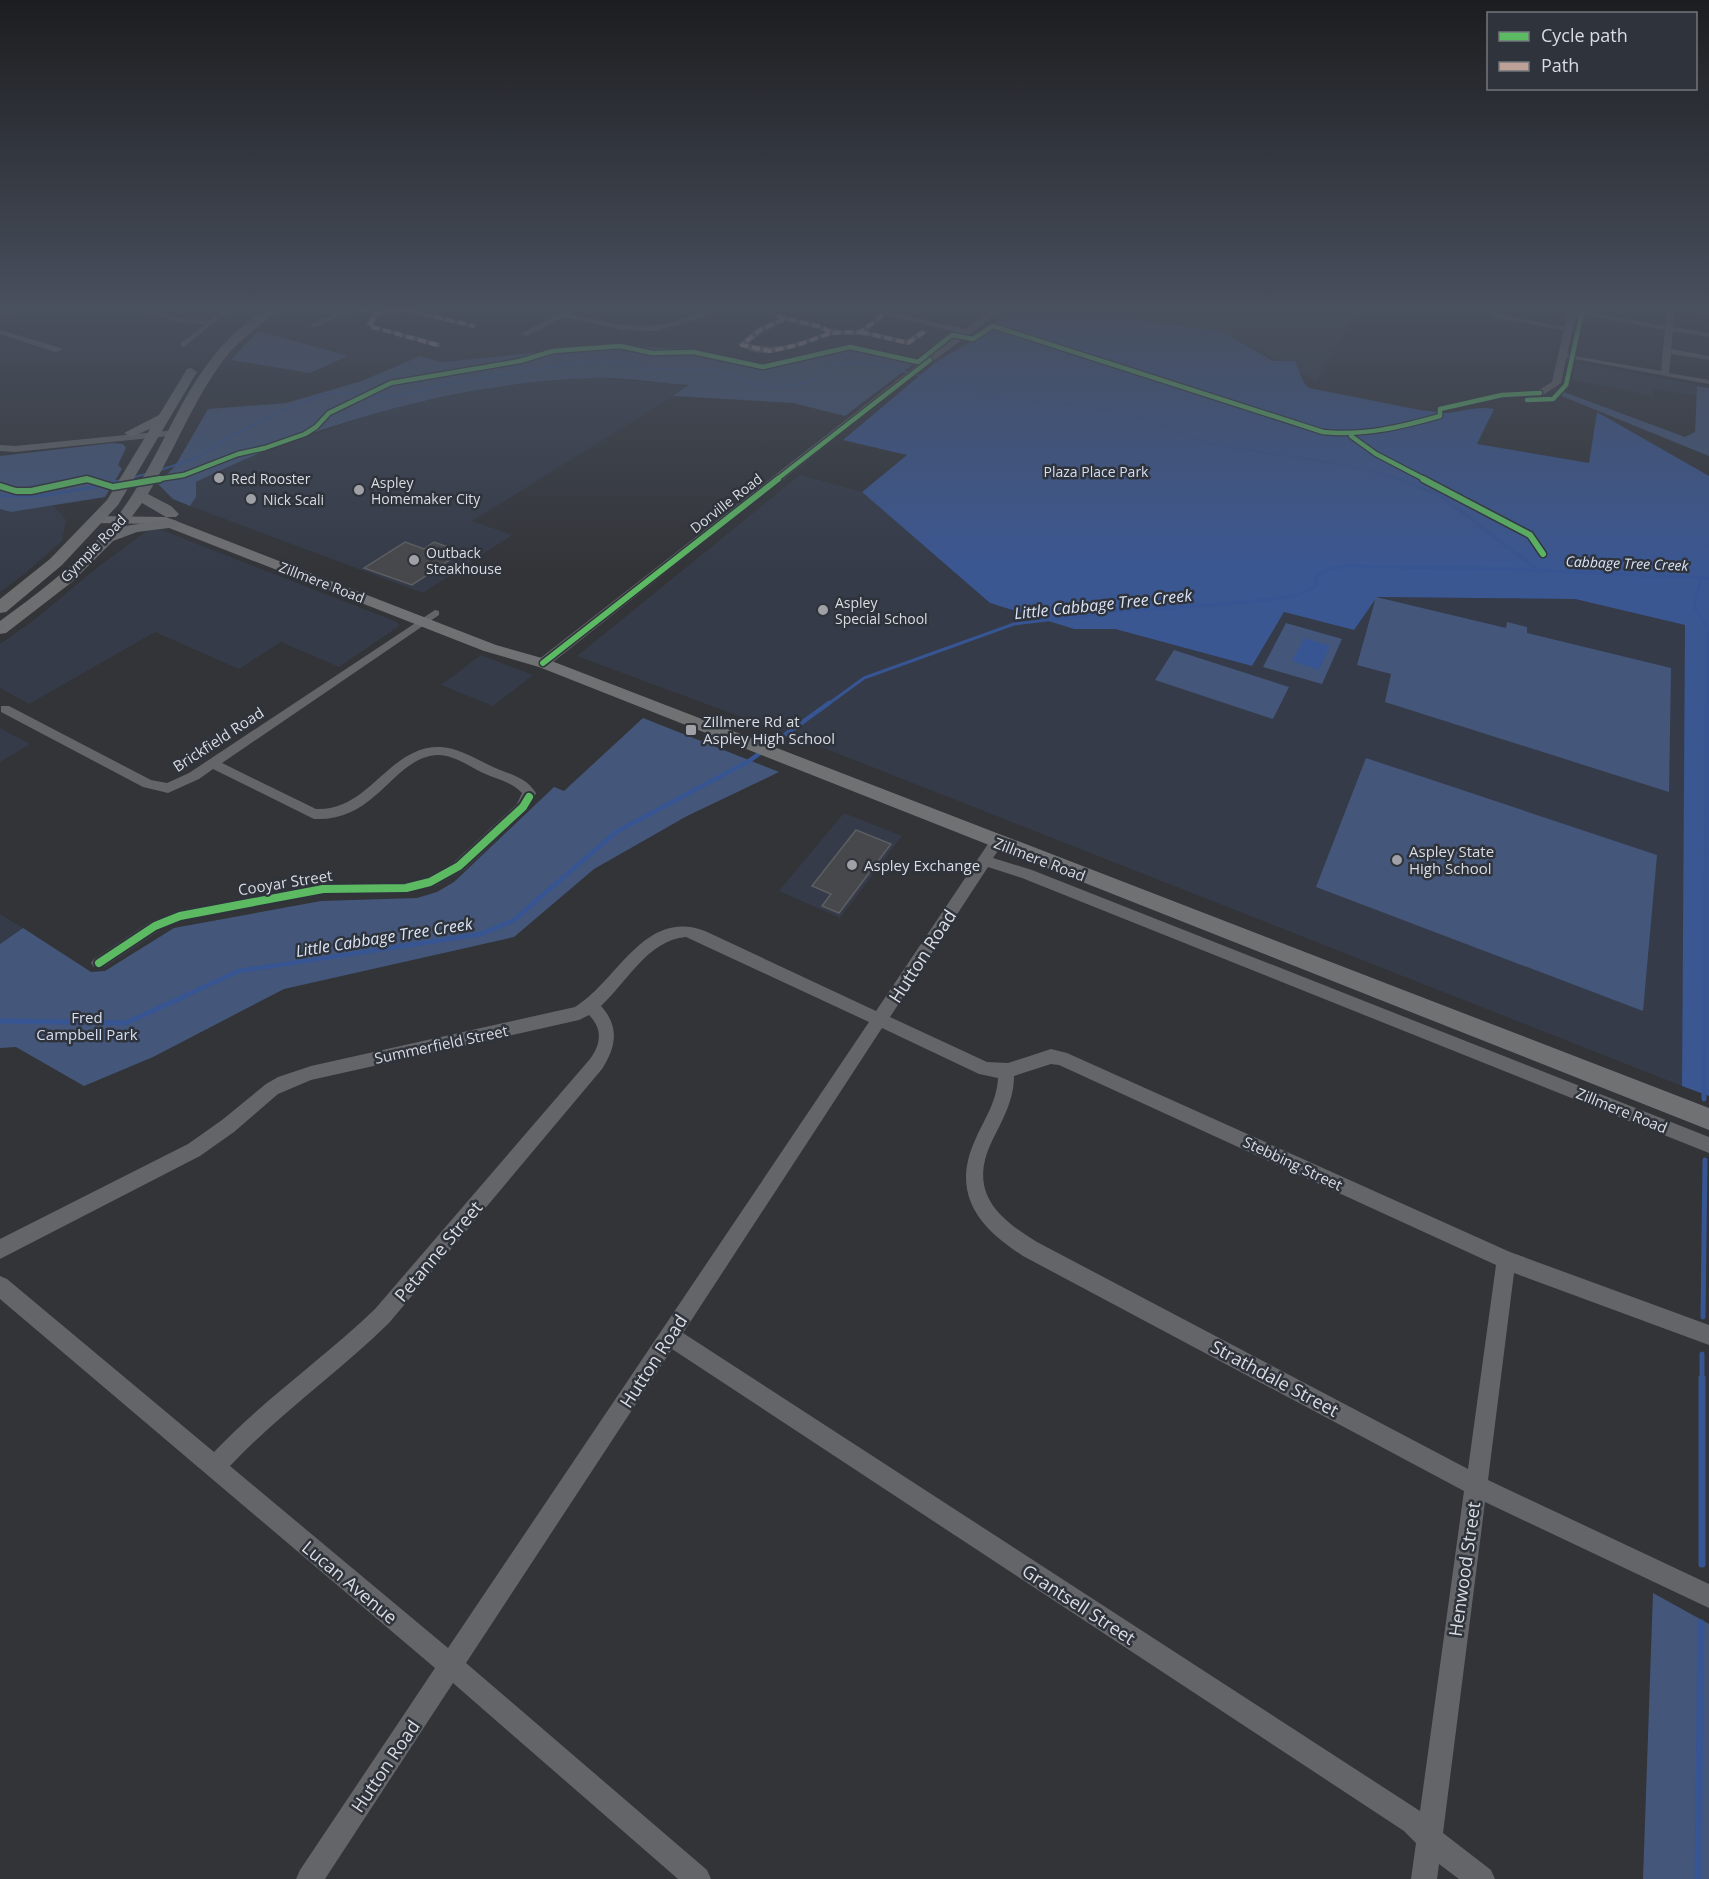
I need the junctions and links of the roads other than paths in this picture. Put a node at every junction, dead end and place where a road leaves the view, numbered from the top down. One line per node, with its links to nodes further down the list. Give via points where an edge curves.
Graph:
1 (178, 396): 4 (highway, Gympie Road)
2 (197, 396): 5 (highway, Gympie Road)
3 (883, 396): 18 (street, Dorville Road)
4 (165, 417): 6 (highway, Gympie Road); 7 (highway)
5 (176, 431): 6 (street); 10 (highway, Gympie Road)
6 (156, 433): 7 (street); 9 (highway, Gympie Road)
7 (128, 436): 8 (street); 9 (highway)
8 (0, 448)
9 (146, 450): 12 (highway, Gympie Road)
10 (141, 492): 11 (highway, Gympie Road); 13 (highway, via 166,509)
11 (126, 516): 12 (main road, Zillmere Road); 13 (main road, Zillmere Road); 14 (highway, Gympie Road)
12 (100, 517): 15 (highway, Gympie Road)
13 (171, 519): 14 (highway); 16 (main road, Zillmere Road)
14 (107, 538): 17 (highway, Gympie Road, via 51,590)
15 (0, 608)
16 (429, 617): 18 (main road, Zillmere Road, via 522,659); 20 (street, Brickfield Road)
17 (0, 629)
18 (543, 663): 21 (main road, Zillmere Road)
19 (5, 709): 20 (street, Brickfield Road, via 155,787 168,788 185,782)
20 (213, 764): 23 (street, Cooyar Street, via 314,814 326,816 347,810 415,758 432,751 474,764 521,785 529,794 523,807 459,866 430,882 406,888 316,890 180,916 155,926)
21 (997, 842): 22 (street, Hutton Road); 26 (main road, Zillmere Road)
22 (985, 861): 25 (street, Hutton Road); 28 (street, Zillmere Road, via 1027,874)
23 (99, 963)
24 (591, 1006): 25 (street, Summerfield Street, via 654,941 670,932 685,931); 31 (street, Summerfield Street, via 566,1016 284,1082 194,1150); 36 (street, Petanne Street, via 602,1016 608,1039 596,1064 382,1316 249,1430)
25 (880, 1020): 27 (street, via 977,1066); 35 (street, Hutton Road)
26 (1538, 1051): 28 (street); 29 (main road, Zillmere Road)
27 (1006, 1071): 32 (street, Stebbing Street, via 1045,1055 1061,1058); 37 (street, Strathdale Street, via 1004,1099 978,1155 974,1179 982,1206 998,1228 1030,1249)
28 (1535, 1076): 30 (street, Zillmere Road)
29 (1709, 1119)
30 (1709, 1145)
31 (0, 1250)
32 (1506, 1260): 34 (street, Stebbing Street); 37 (street, Henwood Street)
33 (0, 1286): 36 (street, Lucan Avenue)
34 (1709, 1335)
35 (670, 1336): 39 (street, Hutton Road); 40 (street, Grantsell Street)
36 (214, 1467): 39 (street, Lucan Avenue)
37 (1476, 1484): 38 (street, Strathdale Street); 40 (street, Henwood Street)
38 (1709, 1596)
39 (451, 1667): 41 (street, Hutton Road); 42 (street, Lucan Avenue)
40 (1429, 1836): 43 (street, Henwood Street); 44 (street, Grantsell Street)
41 (309, 1879)
42 (698, 1879)
43 (1424, 1879)
44 (1482, 1879)

